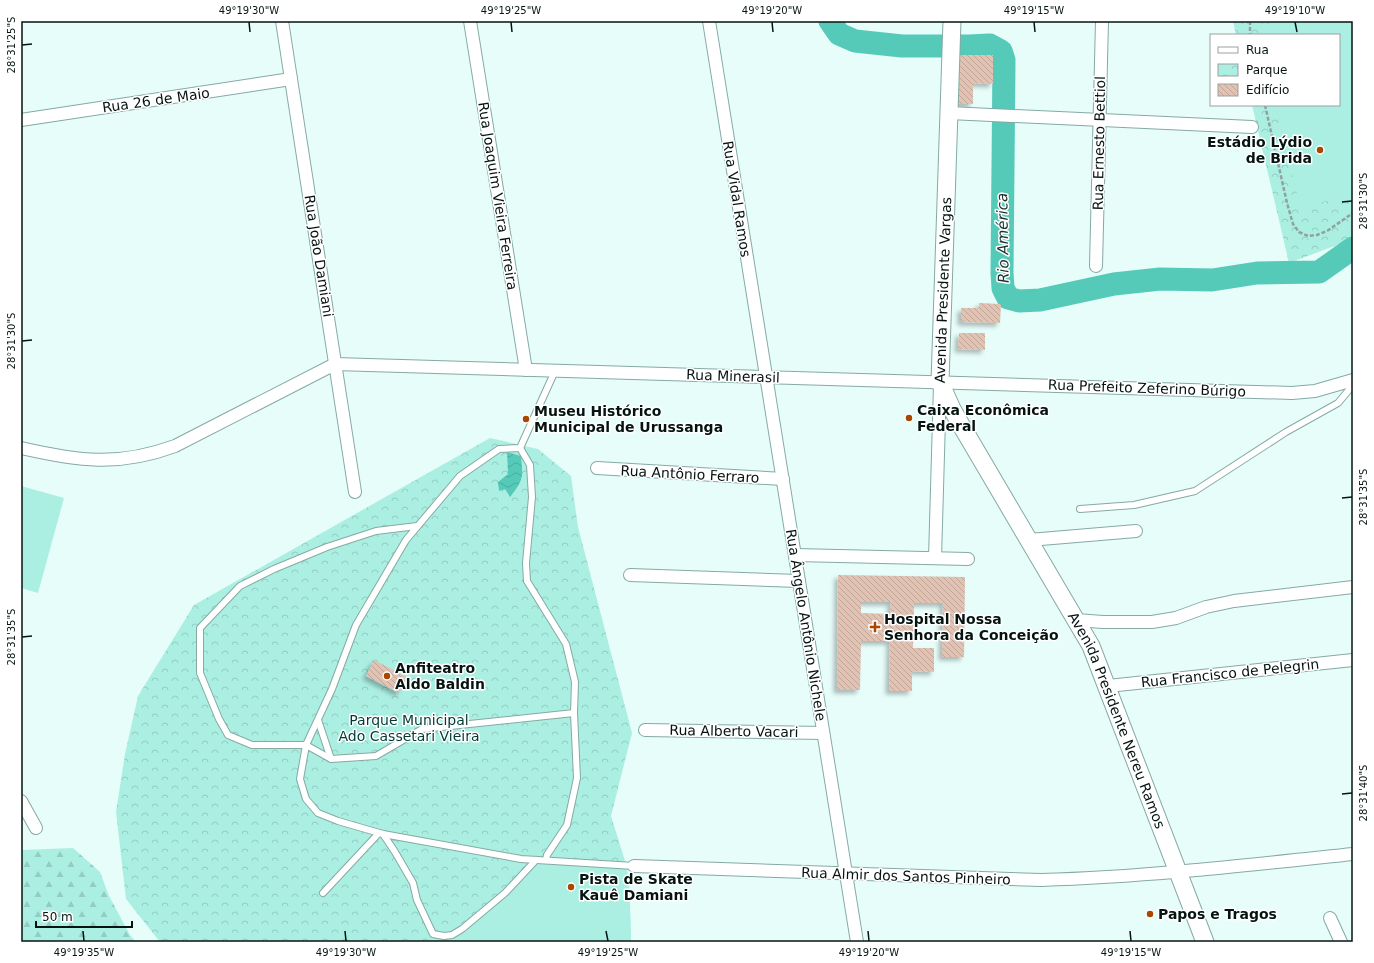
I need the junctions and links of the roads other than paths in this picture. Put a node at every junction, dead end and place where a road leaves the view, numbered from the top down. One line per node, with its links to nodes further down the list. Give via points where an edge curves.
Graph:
1 (282, 21): 6 (street, Rua João Damiani)
2 (470, 21): 13 (street, Rua Joaquim Vieira Ferreira)
3 (709, 21): 15 (street, Rua Vidal Ramos)
4 (952, 21): 7 (street, Avenida Presidente Vargas)
5 (1102, 21): 9 (street, Rua Ernesto Bettiol)
6 (291, 80): 8 (street, Rua 26 de Maio); 12 (street, Rua João Damiani)
7 (949, 113): 9 (street); 17 (street, Avenida Presidente Vargas)
8 (21, 120)
9 (1100, 120): 10 (street); 11 (street, Rua Ernesto Bettiol)
10 (1252, 126)
11 (1096, 266)
12 (335, 364): 13 (street, Rua Minerasil); 19 (street, via 159,452 135,458 85,460); 23 (street, Rua João Damiani)
13 (526, 370): 14 (street, Rua Minerasil)
14 (555, 371): 15 (street, Rua Minerasil); 20 (lane)
15 (766, 377): 17 (street, Rua Minerasil); 22 (street, Rua Ângelo Antônio Nichele)
16 (1353, 380): 17 (street, Rua Prefeito Zeferino Búrigo, via 1315,391 1292,393)
17 (940, 382): 27 (street, Avenida Presidente Nereu Ramos, via 960,425); 29 (street, Avenida Presidente Vargas)
18 (1353, 385): 24 (lane, via 1338,403 1286,432 1195,491 1134,505)
19 (21, 448)
20 (520, 448): 25 (lane, via 499,449 460,476); 37 (lane, via 530,465 532,497 526,562 527,581 566,644 575,682)
21 (597, 468): 22 (street, Rua Antônio Ferraro)
22 (782, 479): 28 (street, Rua Ângelo Antônio Nichele)
23 (355, 492)
24 (1080, 509)
25 (417, 526): 38 (lane, via 406,540 356,625); 41 (lane, via 376,531 327,547 254,579 240,586 200,628 200,673 228,735 252,746)
26 (1136, 530): 27 (street)
27 (1029, 540): 34 (street, Avenida Presidente Nereu Ramos)
28 (795, 555): 29 (street); 32 (street, Rua Ângelo Antônio Nichele)
29 (935, 558): 30 (street)
30 (968, 559)
31 (630, 575): 32 (street)
32 (799, 581): 40 (street, Rua Ângelo Antônio Nichele)
33 (1353, 587): 34 (street, via 1234,601 1206,607 1176,618 1152,622 1110,623)
34 (1076, 620): 36 (street, Avenida Presidente Nereu Ramos, via 1091,646)
35 (1353, 660): 36 (street, Rua Francisco de Pelegrin)
36 (1108, 686): 50 (street, Avenida Presidente Nereu Ramos)
37 (574, 713): 42 (lane, via 422,729 376,756); 48 (lane, via 577,778 574,797 567,825)
38 (318, 720): 41 (lane); 42 (lane)
39 (645, 730): 40 (street, Rua Alberto Vacari)
40 (823, 733): 51 (street, Rua Ângelo Antônio Nichele)
41 (306, 745): 42 (lane); 45 (lane, via 300,778 306,799 318,813)
42 (331, 759)
43 (21, 801): 44 (street)
44 (36, 828)
45 (381, 834): 47 (lane); 47 (lane, via 395,852 413,884 417,900 433,934 444,936 462,929 505,893); 52 (lane)
46 (1353, 854): 50 (street, Rua Almir dos Santos Pinheiro)
47 (536, 860): 48 (lane)
48 (546, 860): 49 (lane)
49 (634, 866): 51 (street, Rua Almir dos Santos Pinheiro)
50 (1178, 872): 51 (street, Rua Almir dos Santos Pinheiro, via 1041,880); 55 (street, Avenida Presidente Nereu Ramos)
51 (846, 873): 54 (street, Rua Ângelo Antônio Nichele)
52 (323, 893)
53 (1330, 918): 56 (street)
54 (857, 942)
55 (1205, 942)
56 (1341, 942)

